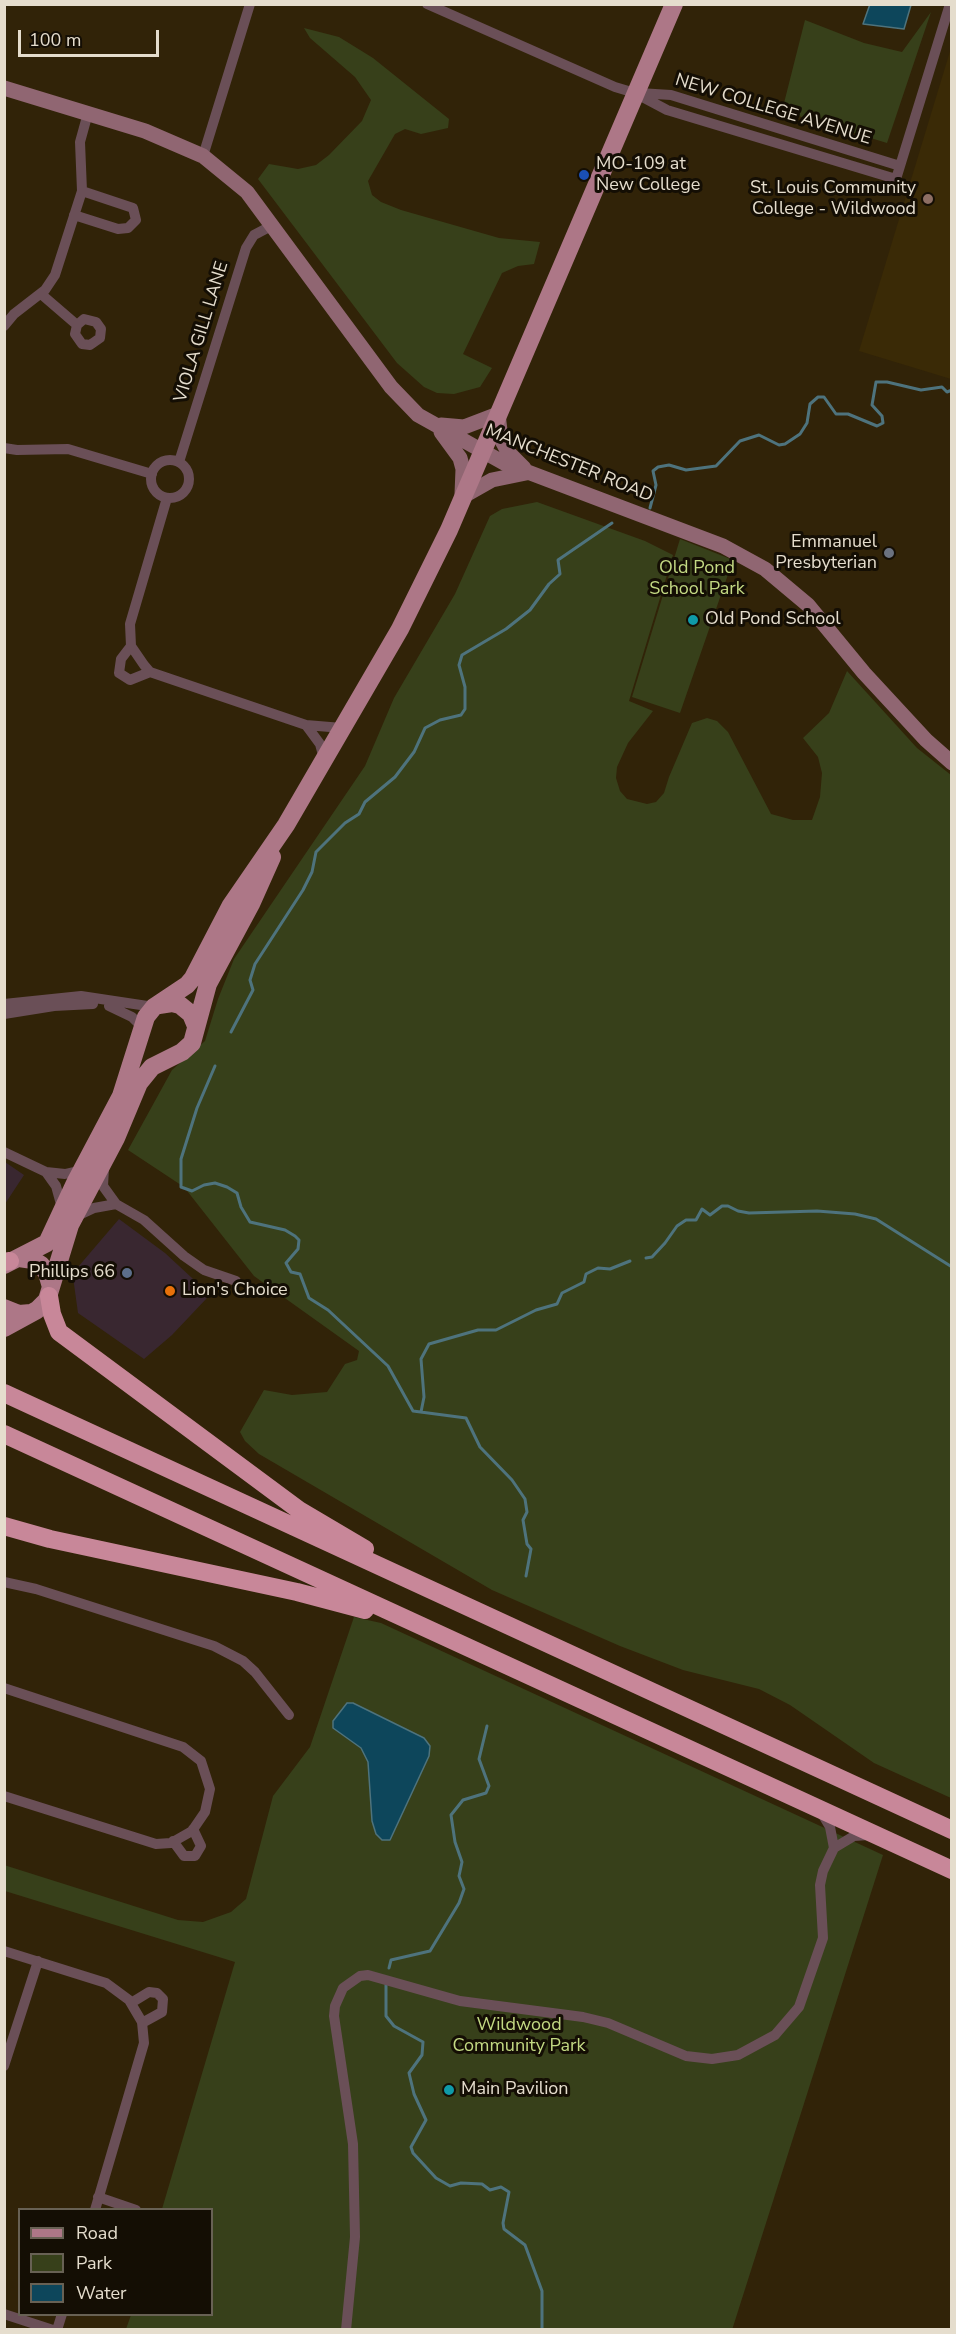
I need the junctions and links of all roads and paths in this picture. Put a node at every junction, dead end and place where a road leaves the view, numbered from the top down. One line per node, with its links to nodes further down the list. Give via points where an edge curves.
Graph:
1 (250, 4): 8 (street)
2 (427, 4): 6 (street, NEW COLLEGE AVENUE)
3 (674, 4): 6 (main road)
4 (950, 4): 9 (street)
5 (4, 87): 7 (street, MANCHESTER ROAD)
6 (635, 93): 9 (street, NEW COLLEGE AVENUE, via 671,95); 9 (street, NEW COLLEGE AVENUE, via 667,111 896,179); 16 (main road)
7 (88, 113): 8 (street, MANCHESTER ROAD, via 156,135); 10 (street, via 80,142)
8 (203, 156): 12 (street, MANCHESTER ROAD, via 247,192)
9 (900, 166)
10 (82, 191): 11 (street); 11 (street, via 132,208 135,220 128,228 118,229)
11 (74, 215): 13 (street, via 55,275)
12 (273, 225): 17 (street, MANCHESTER ROAD, via 392,387 418,415); 20 (street, VIOLA GILL LANE, via 255,235 246,248)
13 (41, 294): 14 (street); 15 (street)
14 (77, 325)
15 (4, 326)
16 (498, 414): 17 (street, via 464,427); 19 (main road); 21 (street, via 504,447)
17 (435, 424): 19 (street, MANCHESTER ROAD); 23 (street, via 460,458)
18 (4, 448): 22 (street, via 68,449)
19 (483, 452): 21 (street, MANCHESTER ROAD); 23 (main road)
20 (179, 462): 22 (street, via 162,462); 24 (street, via 187,470 187,487 179,496)
21 (528, 473): 23 (street, via 492,480); 30 (street, MANCHESTER ROAD, via 723,546 765,569 808,605 864,673)
22 (152, 474): 24 (street, via 156,492)
23 (462, 497): 28 (main road, via 420,592)
24 (167, 498): 25 (street, via 132,614)
25 (131, 646): 26 (street); 26 (street, via 119,673 130,680)
26 (150, 672): 27 (street)
27 (306, 725): 28 (street); 29 (street, via 320,744)
28 (342, 728): 29 (main road)
29 (324, 759): 31 (main road)
30 (951, 763)
31 (286, 825): 33 (main road, via 231,904 193,978); 35 (main road, via 251,904 215,967)
32 (4, 1004): 33 (street, via 81,996)
33 (156, 1006): 35 (main road, via 180,1005 191,1014); 36 (main road, via 146,1017)
34 (4, 1014): 36 (street, via 98,1004 122,1011)
35 (196, 1026): 37 (main road, via 192,1043)
36 (143, 1030): 37 (main road, via 147,1043 156,1052); 40 (main road, via 121,1096)
37 (178, 1054): 39 (main road, via 145,1074)
38 (4, 1152): 41 (street)
39 (104, 1162): 42 (street, via 103,1186); 43 (main road)
40 (82, 1170): 41 (street, via 65,1174); 43 (main road)
41 (46, 1172): 43 (street, via 57,1186)
42 (116, 1204): 43 (street); 45 (street, via 144,1220 204,1270)
43 (68, 1214): 44 (main road, via 48,1243); 46 (main road)
44 (9, 1262): 46 (main road, via 33,1260 41,1265 47,1273)
45 (236, 1281)
46 (50, 1291): 48 (main road, via 41,1308); 54 (highway, via 52,1314 60,1332 299,1510)
47 (4, 1308): 48 (main road, via 19,1314)
48 (33, 1313): 49 (main road)
49 (4, 1328)
50 (4, 1394): 54 (highway)
51 (4, 1434): 55 (highway)
52 (4, 1526): 55 (highway, via 297,1592)
53 (4, 1582): 57 (street, via 48,1592 222,1650 255,1672)
54 (416, 1584): 61 (highway)
55 (422, 1627): 59 (highway)
56 (4, 1688): 60 (street, via 171,1741 193,1753 206,1771 210,1789 205,1812)
57 (290, 1715)
58 (4, 1797): 63 (street, via 142,1842)
59 (821, 1812): 62 (highway); 64 (street, via 830,1827)
60 (193, 1829): 63 (street); 63 (street, via 201,1846 195,1856 184,1856)
61 (951, 1830)
62 (872, 1835): 64 (street, via 854,1836); 65 (highway)
63 (173, 1841)
64 (834, 1848): 77 (street, via 821,1877 821,1944 799,2007 775,2035 738,2055 712,2059 686,2056 608,2023 460,2001 368,1976 360,1976 343,1988 334,2016 352,2136 355,2237)
65 (951, 1870)
66 (4, 1951): 67 (street)
67 (38, 1961): 68 (street, via 106,1983); 70 (street)
68 (131, 2003): 69 (street); 69 (street, via 149,1992 163,1999 162,2012)
69 (142, 2023): 71 (street, via 144,2043)
70 (4, 2066)
71 (98, 2198): 72 (street); 73 (street)
72 (96, 2208)
73 (130, 2208)
74 (4, 2314): 76 (street)
75 (61, 2316): 76 (street)
76 (55, 2330)
77 (346, 2330)

